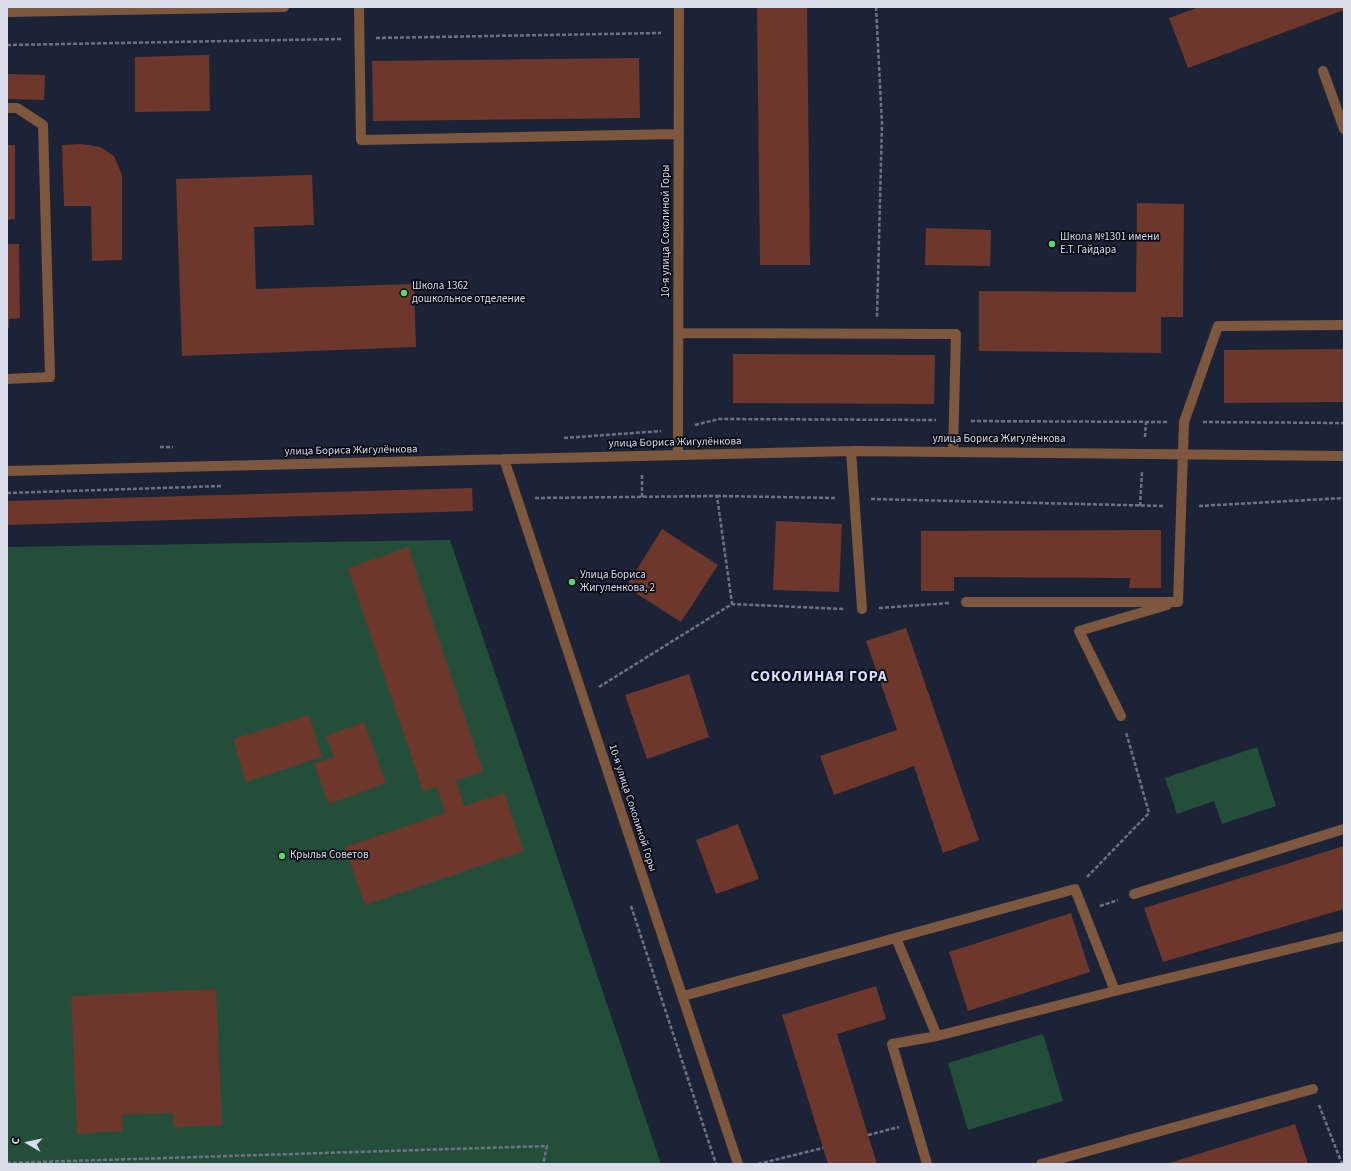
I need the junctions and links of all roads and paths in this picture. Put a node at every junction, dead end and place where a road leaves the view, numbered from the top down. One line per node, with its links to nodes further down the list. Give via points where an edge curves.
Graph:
1 (284, 7): 5 (street)
2 (359, 7): 10 (street, via 362,140)
3 (679, 7): 10 (street, 10-я улица Соколиной Горы)
4 (876, 7): 13 (path, via 882,124)
5 (127, 8): 6 (street)
6 (7, 12)
7 (1323, 71): 9 (street)
8 (7, 108): 14 (street, via 17,108 43,125 50,377)
9 (1344, 129)
10 (679, 134): 12 (street, 10-я улица Соколиной Горы)
11 (1344, 325): 17 (street, via 1218,326 1184,422)
12 (679, 333): 13 (street); 18 (street, 10-я улица Соколиной Горы)
13 (877, 334): 16 (street, via 956,334)
14 (7, 379)
15 (851, 451): 16 (street, улица Бориса Жигулёнкова); 18 (street, улица Бориса Жигулёнкова); 26 (street)
16 (953, 452): 17 (street, улица Бориса Жигулёнкова)
17 (1183, 453): 19 (street, улица Бориса Жигулёнкова); 28 (street)
18 (678, 455): 20 (street, улица Бориса Жигулёнкова)
19 (1344, 456)
20 (504, 459): 21 (street, улица Бориса Жигулёнкова); 25 (street, 10-я улица Соколиной Горы)
21 (7, 471)
22 (229, 486): 23 (path)
23 (7, 493)
24 (717, 496): 25 (path); 26 (path); 31 (path)
25 (516, 498): 33 (street, 10-я улица Соколиной Горы)
26 (855, 498): 28 (path); 32 (street)
27 (1344, 498): 28 (path)
28 (1182, 507): 30 (street)
29 (966, 602): 30 (street); 32 (path)
30 (1178, 602): 34 (street, via 1080,631)
31 (732, 604): 32 (path); 33 (path)
32 (862, 610)
33 (583, 698): 43 (street, 10-я улица Соколиной Горы)
34 (1121, 716): 36 (path, via 1148,813)
35 (1344, 829): 37 (street)
36 (1075, 889): 39 (street); 41 (street)
37 (1134, 894): 39 (path)
38 (629, 900): 52 (path)
39 (1084, 911): 42 (street)
40 (1344, 936): 42 (street)
41 (896, 938): 43 (street); 44 (street)
42 (1115, 991): 44 (street)
43 (683, 996): 53 (street, 10-я улица Соколиной Горы)
44 (937, 1036): 46 (street, via 892,1044)
45 (1313, 1089): 56 (street); 57 (path)
46 (915, 1123): 47 (path); 55 (street)
47 (868, 1135)
48 (823, 1148): 50 (path)
49 (7, 1163): 51 (path, via 547,1146)
50 (770, 1163): 54 (path)
51 (543, 1164)
52 (716, 1164)
53 (738, 1164)
54 (758, 1164)
55 (927, 1164)
56 (1041, 1164)
57 (1342, 1164)

